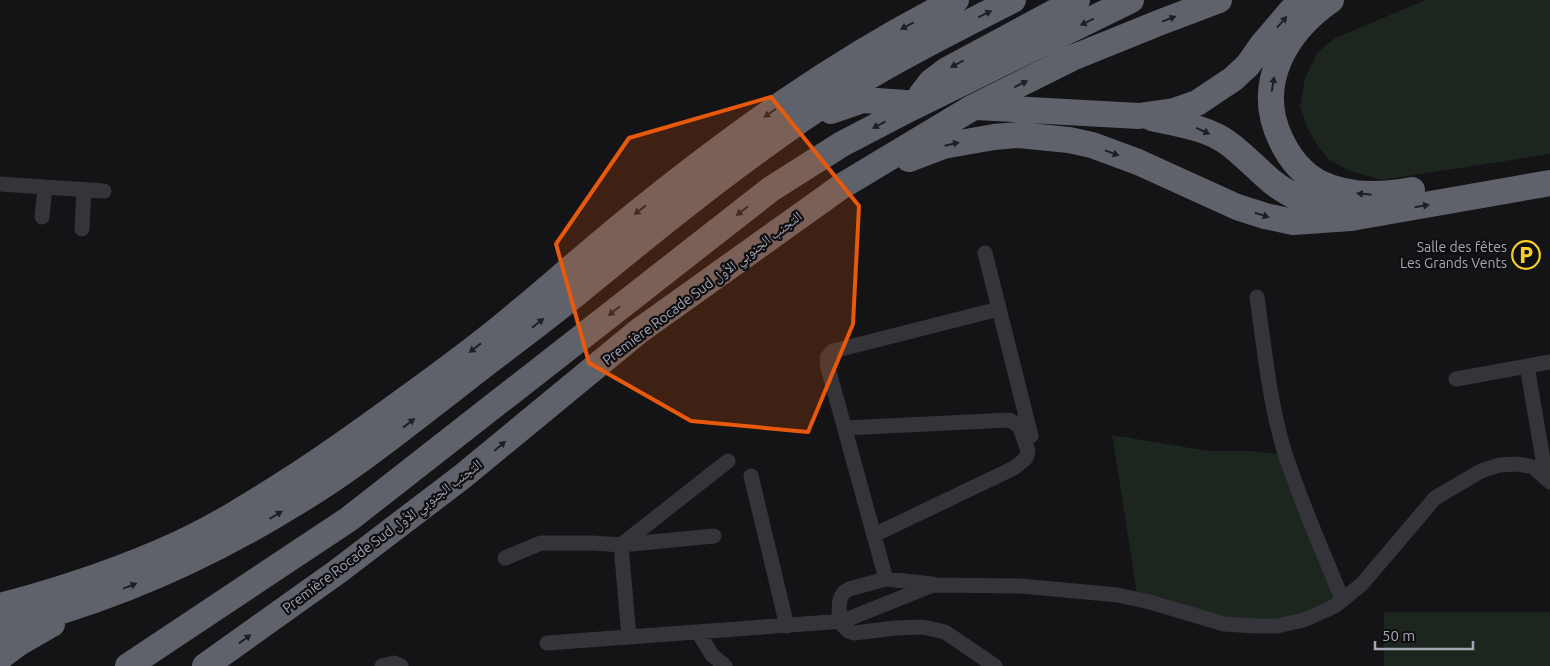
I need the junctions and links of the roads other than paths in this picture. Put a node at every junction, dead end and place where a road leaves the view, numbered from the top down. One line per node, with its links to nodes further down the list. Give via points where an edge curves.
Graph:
1 (1013, 0): 10 (highway, one-way to 1, via 890,63)
2 (1077, 0): 8 (highway, one-way to 8, via 947,70 931,82)
3 (1131, 0): 8 (highway, one-way to 8)
4 (1219, 0): 14 (highway, Première Rocade Sud التجنب الجنوبي الأول, one-way to 4, via 972,108 1072,58)
5 (1304, 0): 9 (highway, one-way to 5, via 1174,111 1216,92 1248,65 1291,11)
6 (1331, 0): 11 (highway, one-way to 6, via 1393,194 1345,192 1318,182 1286,152 1274,120 1272,88 1277,64 1287,44 1314,12)
7 (953, 1): 40 (highway, one-way to 40, via 888,36 726,144 628,220 470,351 305,470 178,544 99,577)
8 (909, 109): 48 (highway, one-way to 48, via 842,144 771,188 349,519)
9 (1139, 116): 10 (highway, via 863,100); 18 (highway, one-way to 18, via 1196,128 1227,142 1290,195 1336,210)
10 (789, 128): 38 (highway, one-way to 10, via 225,543 337,476 562,304 665,220)
11 (1550, 165)
12 (1550, 183): 18 (highway, one-way to 12)
13 (0, 184): 15 (street)
14 (842, 186): 18 (highway, one-way to 18, via 875,176 916,155 943,146 994,137 1027,136 1092,145 1138,162 1236,207 1274,218 1293,222); 49 (highway, Première Rocade Sud التجنب الجنوبي الأول, one-way to 14, via 464,476 639,331)
15 (44, 187): 16 (street); 19 (street)
16 (84, 190): 17 (street); 20 (street)
17 (104, 191)
18 (1378, 213)
19 (42, 218)
20 (82, 229)
21 (985, 253): 23 (street)
22 (1257, 297): 39 (street, via 1283,447)
23 (999, 309): 27 (street, via 833,352 827,358 828,368); 28 (street)
24 (1550, 362): 25 (street)
25 (1527, 366): 26 (street); 31 (street)
26 (1456, 379)
27 (845, 428): 32 (street); 32 (street, via 1009,420 1020,428 1028,451 1026,458 1014,468)
28 (1031, 436)
29 (728, 461): 34 (street)
30 (752, 476): 42 (street)
31 (1548, 479): 39 (street, via 1533,468 1518,464 1499,465 1459,482 1435,498 1362,584)
32 (874, 535): 36 (street)
33 (714, 536): 34 (street)
34 (620, 545): 35 (street, via 541,543); 45 (street)
35 (506, 558)
36 (886, 579): 37 (street); 41 (street, via 843,592 840,595)
37 (933, 585): 39 (street, via 1020,586 1118,595 1224,624 1256,626 1277,626 1304,620); 41 (street)
38 (96, 599): 43 (highway); 47 (highway, via 19,643)
39 (1342, 600)
40 (0, 606)
41 (839, 621): 42 (street); 53 (street, via 854,633 923,627 945,632)
42 (787, 626): 44 (street)
43 (0, 628)
44 (698, 632): 45 (street); 52 (street, via 712,655)
45 (628, 637): 46 (street)
46 (547, 642)
47 (0, 658)
48 (128, 666)
49 (205, 666)
50 (382, 666): 51 (street, via 394,663)
51 (401, 666)
52 (725, 666)
53 (995, 666)

